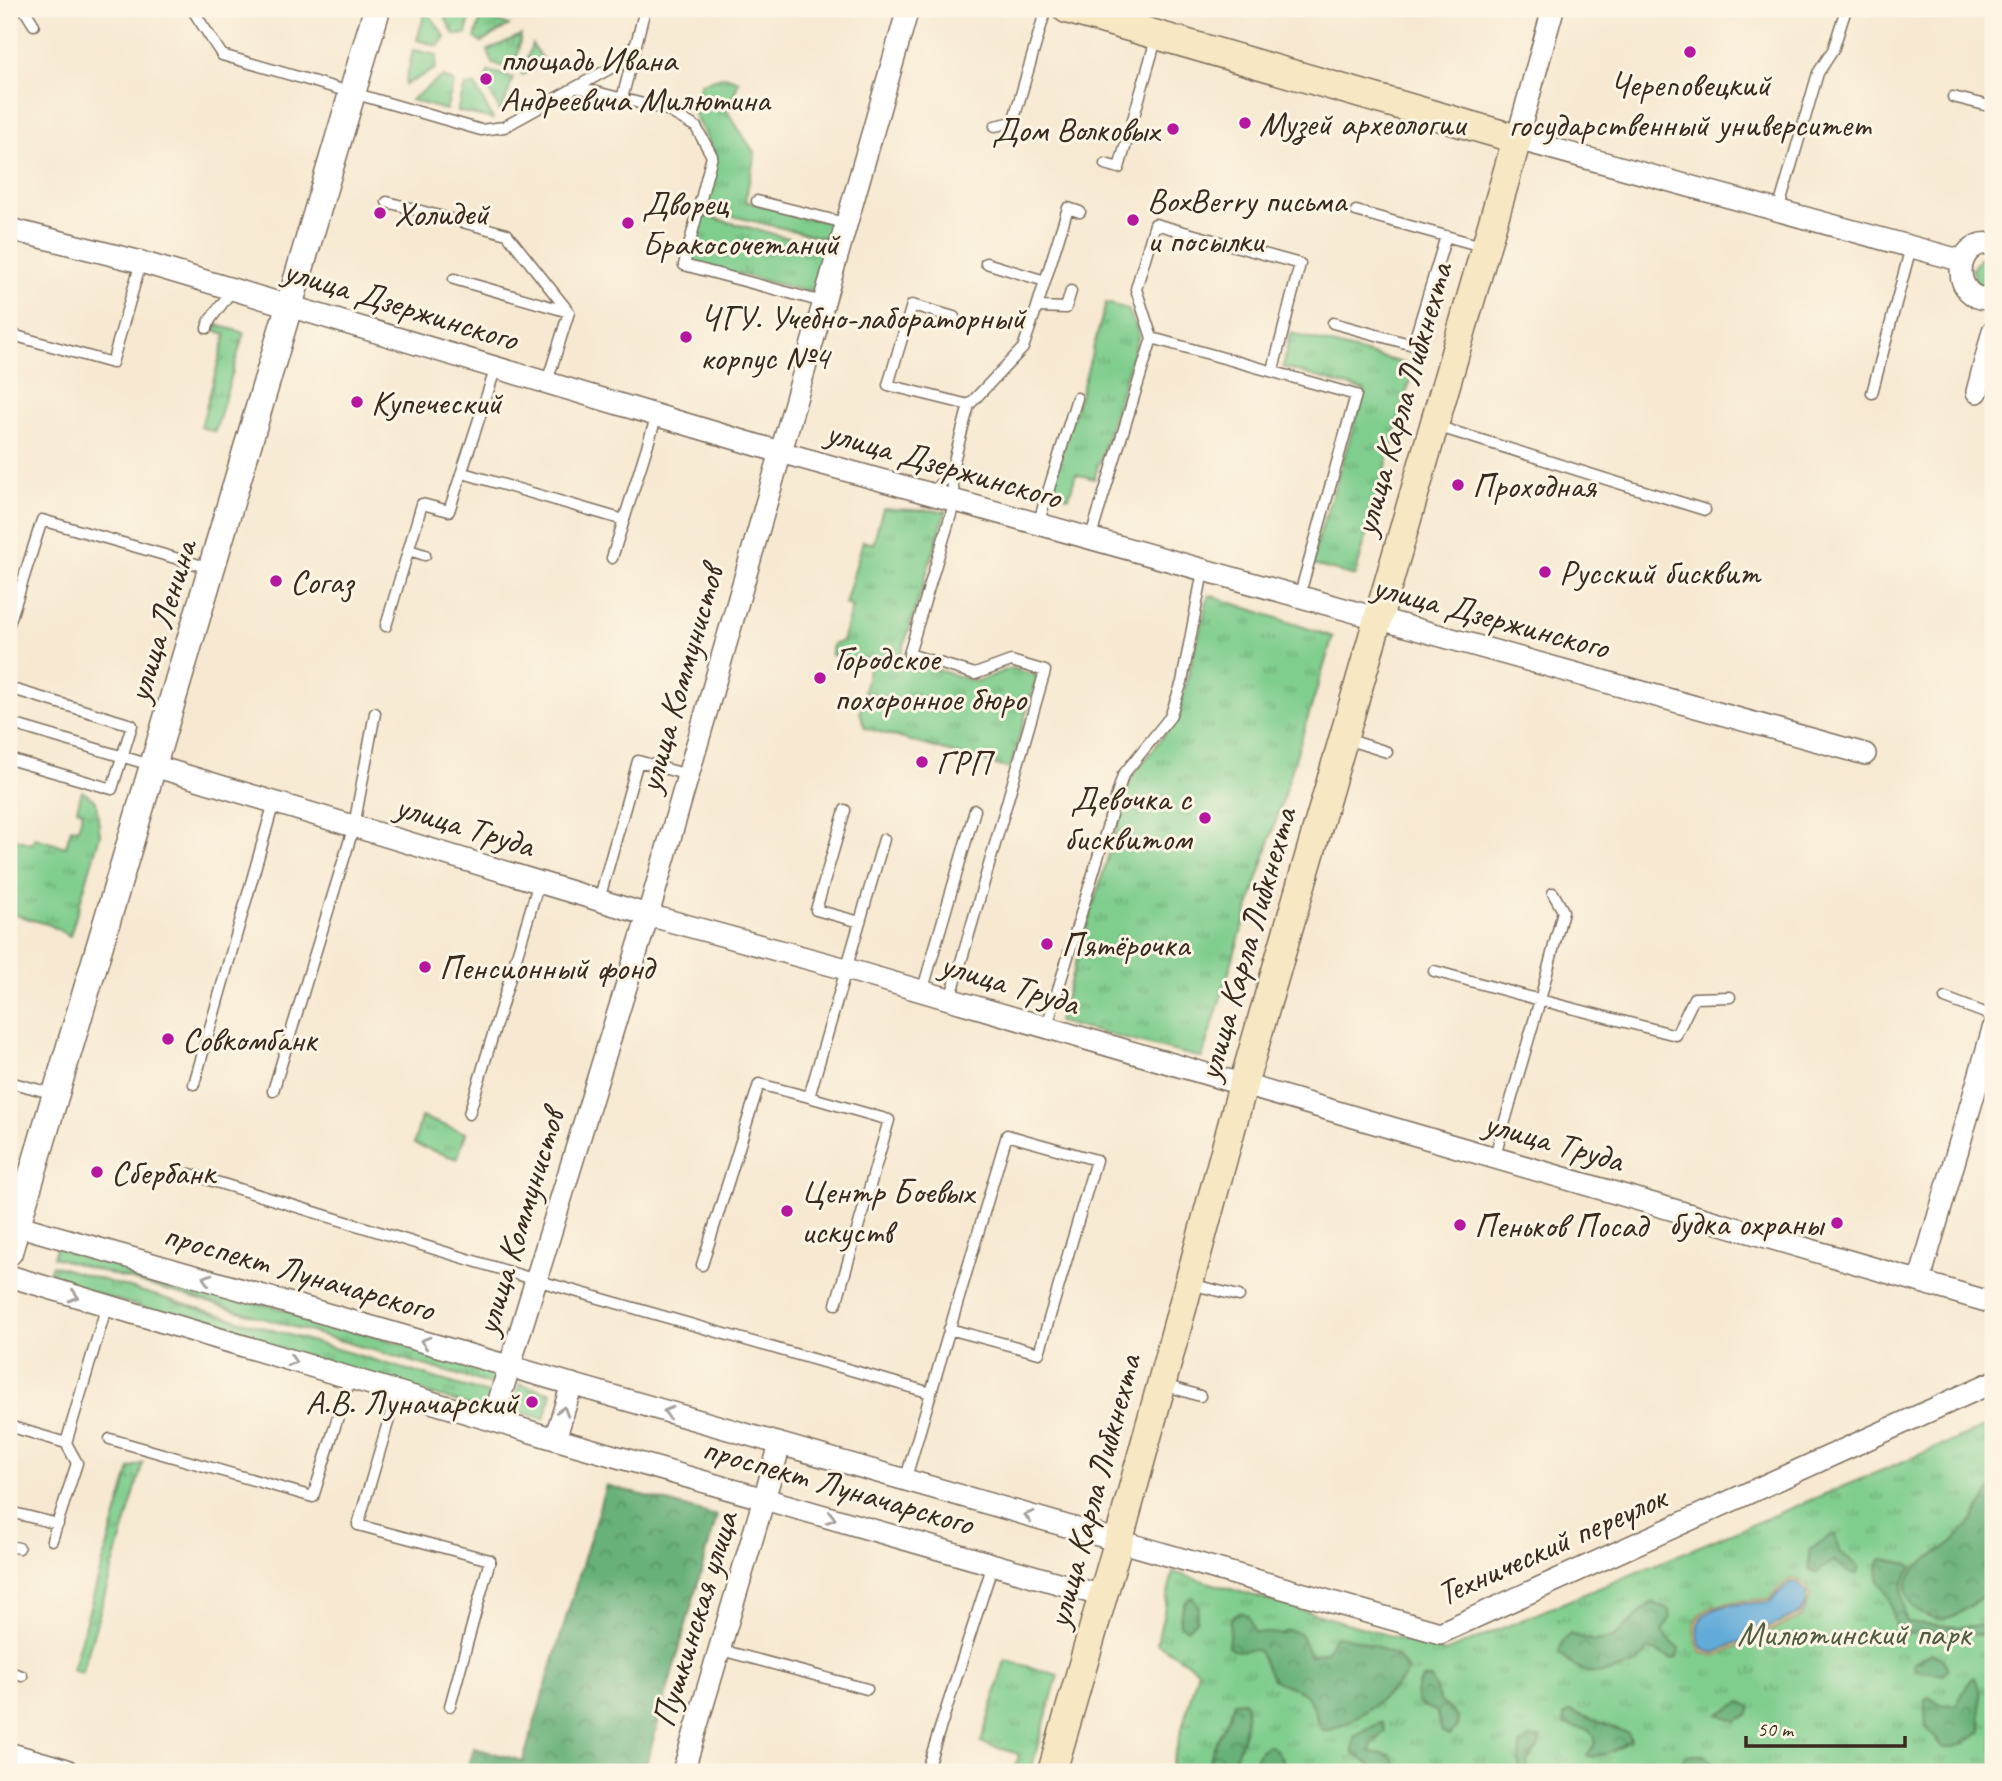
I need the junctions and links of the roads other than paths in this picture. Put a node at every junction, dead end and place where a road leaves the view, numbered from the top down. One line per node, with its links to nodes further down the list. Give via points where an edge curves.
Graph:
1 (24, 9): 10 (lane)
2 (192, 9): 14 (lane, via 222,55)
3 (377, 9): 14 (street, улица Ленина)
4 (645, 9): 12 (lane)
5 (908, 9): 26 (street, улица Коммунистов)
6 (1046, 9): 18 (lane, via 1013,122)
7 (1067, 9): 11 (main road)
8 (1553, 9): 19 (street)
9 (1846, 9): 24 (lane, via 1833,50 1818,73)
10 (34, 25)
11 (1157, 35): 19 (main road); 20 (lane, via 1119,168)
12 (634, 46): 13 (lane, via 618,64); 16 (lane)
13 (576, 87): 14 (lane, via 505,127 481,130); 16 (lane)
14 (352, 95): 41 (street, улица Ленина)
15 (1953, 97): 17 (lane)
16 (622, 99): 40 (lane, via 667,110 696,127 712,156 684,265)
17 (1993, 107)
18 (995, 125)
19 (1517, 138): 24 (street); 30 (main road, улица Карла Либкнехта)
20 (1105, 164)
21 (757, 201): 26 (lane)
22 (387, 202): 43 (lane, via 507,234)
23 (1356, 211): 28 (lane)
24 (1778, 211): 31 (street)
25 (1080, 212): 36 (lane, via 1068,208)
26 (845, 223): 40 (street, улица Коммунистов)
27 (9, 229): 33 (street, улица Дзержинского)
28 (1446, 236): 30 (lane); 45 (lane, via 1413,345)
29 (1993, 244): 32 (street, via 1975,246)
30 (1485, 247): 58 (main road, улица Карла Либкнехта)
31 (1911, 247): 32 (street); 54 (lane)
32 (1963, 261): 39 (street, via 1961,279 1967,290 1977,298)
33 (141, 262): 37 (street, улица Дзержинского); 48 (lane, via 112,363)
34 (986, 263): 36 (lane)
35 (454, 279): 43 (lane)
36 (1045, 281): 42 (lane)
37 (233, 289): 41 (street, улица Дзержинского); 46 (lane)
38 (1071, 291): 42 (lane, via 1066,308)
39 (1993, 299)
40 (823, 302): 59 (street, улица Коммунистов)
41 (291, 306): 50 (street, улица Дзержинского); 71 (street, улица Ленина)
42 (1037, 307): 56 (lane, via 1023,348)
43 (569, 312): 52 (lane)
44 (954, 317): 56 (lane, via 912,305 888,385)
45 (1333, 323)
46 (207, 328)
47 (1993, 331): 53 (street)
48 (9, 334)
49 (1152, 338): 51 (lane); 51 (lane, via 1136,289 1155,224 1300,264); 67 (lane)
50 (496, 367): 52 (street, улица Дзержинского); 61 (lane)
51 (1273, 370): 74 (lane, via 1356,395)
52 (547, 382): 57 (street, улица Дзержинского)
53 (1977, 392)
54 (1872, 393)
55 (1077, 398): 66 (lane)
56 (969, 405): 60 (lane)
57 (657, 415): 59 (street, улица Дзержинского); 65 (lane)
58 (1433, 425): 64 (lane); 75 (main road, улица Карла Либкнехта)
59 (780, 452): 62 (street, улица Дзержинского); 87 (street, улица Коммунистов)
60 (951, 472): 62 (lane); 63 (lane)
61 (463, 473): 65 (lane); 68 (lane, via 449,511 422,504)
62 (930, 495): 63 (street, улица Дзержинского)
63 (955, 501): 66 (street, улица Дзержинского); 103 (lane, via 909,654 975,674 1011,661 1045,671)
64 (1704, 510)
65 (624, 520): 70 (lane)
66 (1038, 524): 67 (street, улица Дзержинского)
67 (1090, 539): 72 (street, улица Дзержинского)
68 (409, 550): 69 (lane); 77 (lane)
69 (425, 555)
70 (612, 558)
71 (212, 569): 73 (lane, via 42,520); 86 (street, улица Ленина)
72 (1203, 570): 74 (street, улица Дзержинского); 106 (lane, via 1182,682 1170,717 1123,775)
73 (14, 588): 76 (lane)
74 (1299, 597): 75 (street, улица Дзержинского)
75 (1378, 620): 81 (main road, улица Карла Либкнехта); 83 (street, улица Дзержинского)
76 (9, 624)
77 (386, 626)
78 (9, 688): 84 (lane, via 132,725)
79 (375, 713): 91 (lane)
80 (9, 723): 84 (lane, улица Труда)
81 (1343, 738): 82 (lane); 110 (main road, улица Карла Либкнехта)
82 (1387, 752)
83 (1865, 754)
84 (122, 757): 85 (lane, via 112,789); 86 (lane, улица Труда)
85 (9, 760)
86 (154, 766): 88 (street, улица Труда); 112 (street, улица Ленина)
87 (688, 775): 95 (lane, via 638,761); 96 (street, улица Коммунистов)
88 (274, 802): 91 (street, улица Труда); 109 (lane)
89 (845, 810): 97 (lane, via 816,910)
90 (975, 810): 100 (lane)
91 (354, 826): 93 (street, улица Труда); 111 (lane)
92 (884, 839): 97 (lane)
93 (539, 882): 95 (street, улица Труда); 114 (lane)
94 (1553, 893): 104 (lane, via 1563,911)
95 (599, 900): 96 (street, улица Труда)
96 (648, 915): 98 (street, улица Труда); 122 (street, улица Коммунистов)
97 (860, 922): 98 (lane)
98 (846, 969): 100 (street, улица Труда); 113 (lane)
99 (1434, 971): 104 (lane)
100 (922, 992): 103 (street, улица Труда)
101 (1730, 997): 104 (lane, via 1693,998 1676,1035)
102 (1945, 999): 105 (lane)
103 (950, 1000): 106 (street, улица Труда)
104 (1540, 1000): 115 (lane)
105 (1993, 1016)
106 (1046, 1029): 110 (street, улица Труда)
107 (1993, 1029): 121 (street)
108 (9, 1082): 112 (lane)
109 (194, 1084)
110 (1242, 1085): 115 (street, улица Труда); 123 (main road, улица Карла Либкнехта)
111 (273, 1091)
112 (55, 1094): 117 (street, улица Ленина)
113 (809, 1097): 119 (lane, via 759,1084); 126 (lane, via 889,1120)
114 (469, 1114)
115 (1494, 1159): 121 (street, улица Труда)
116 (190, 1174): 122 (lane)
117 (12, 1224): 118 (street, улица Ленина); 129 (street, проспект Луначарского, one-way to 117)
118 (9, 1252)
119 (702, 1265)
120 (9, 1276): 127 (street, проспект Луначарского, one-way to 127)
121 (1920, 1279): 125 (street, улица Труда)
122 (536, 1280): 129 (street, улица Коммунистов); 135 (lane)
123 (1188, 1283): 124 (lane); 133 (main road, улица Карла Либкнехта)
124 (1239, 1296)
125 (1993, 1303)
126 (836, 1304)
127 (107, 1305): 130 (street, проспект Луначарского, one-way to 130); 141 (lane)
128 (949, 1329): 128 (lane, via 1007,1135 1096,1160 1039,1353); 135 (lane)
129 (509, 1366): 132 (street, проспект Луначарского); 137 (street, улица Коммунистов)
130 (350, 1378): 134 (street, проспект Луначарского); 139 (lane, via 313,1497)
131 (1993, 1382): 148 (street, Технический переулок, via 1440,1633)
132 (572, 1384): 140 (street, one-way to 132); 142 (street, проспект Луначарского, one-way to 132)
133 (1161, 1384): 136 (lane); 148 (main road, улица Карла Либкнехта)
134 (397, 1392): 137 (street, проспект Луначарского); 155 (lane, via 358,1525 490,1560)
135 (931, 1393): 143 (lane)
136 (1200, 1396)
137 (493, 1420): 140 (street, проспект Луначарского)
138 (9, 1426): 141 (lane)
139 (110, 1439)
140 (555, 1439): 144 (street, проспект Луначарского)
141 (66, 1443): 146 (lane, via 77,1463)
142 (780, 1445): 143 (street, проспект Луначарского); 144 (street, Пушкинская улица)
143 (905, 1481): 148 (street, проспект Луначарского, one-way to 143)
144 (765, 1499): 149 (street, проспект Луначарского, one-way to 149); 151 (street, Пушкинская улица)
145 (10, 1512): 146 (lane)
146 (58, 1524): 147 (lane)
147 (52, 1540)
148 (1118, 1543): 150 (main road, улица Карла Либкнехта)
149 (993, 1564): 150 (street, проспект Луначарского); 159 (lane)
150 (1103, 1596): 160 (main road, улица Карла Либкнехта)
151 (721, 1650): 154 (lane); 158 (street, Пушкинская улица)
152 (9, 1672): 153 (lane)
153 (22, 1676)
154 (867, 1689)
155 (450, 1706)
156 (9, 1756): 157 (street)
157 (65, 1772)
158 (683, 1772)
159 (926, 1772)
160 (1052, 1772)

